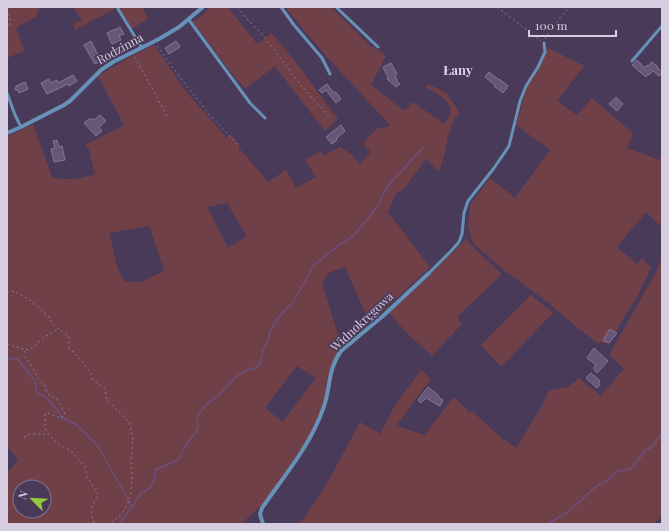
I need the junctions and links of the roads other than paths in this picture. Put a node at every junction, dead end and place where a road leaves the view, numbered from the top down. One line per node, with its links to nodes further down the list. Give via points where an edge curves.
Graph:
1 (203, 7): 5 (street, Rodzinna)
2 (281, 7): 11 (lane, via 322,58)
3 (336, 7): 8 (lane)
4 (118, 10): 9 (lane)
5 (189, 20): 9 (street, Rodzinna); 13 (lane, via 250,103)
6 (662, 26): 10 (lane)
7 (544, 43): 16 (lane, Widnokręgowa, via 543,57 520,101 509,146 468,201 459,242)
8 (378, 47)
9 (142, 48): 14 (street, Rodzinna, via 101,70 64,105)
10 (632, 61)
11 (330, 74)
12 (7, 93): 14 (lane)
13 (265, 118)
14 (21, 127): 15 (street, Rodzinna)
15 (7, 133)
16 (429, 274): 17 (street, Widnokręgowa, via 336,357 324,408 307,444 262,508 260,514)
17 (263, 524)

